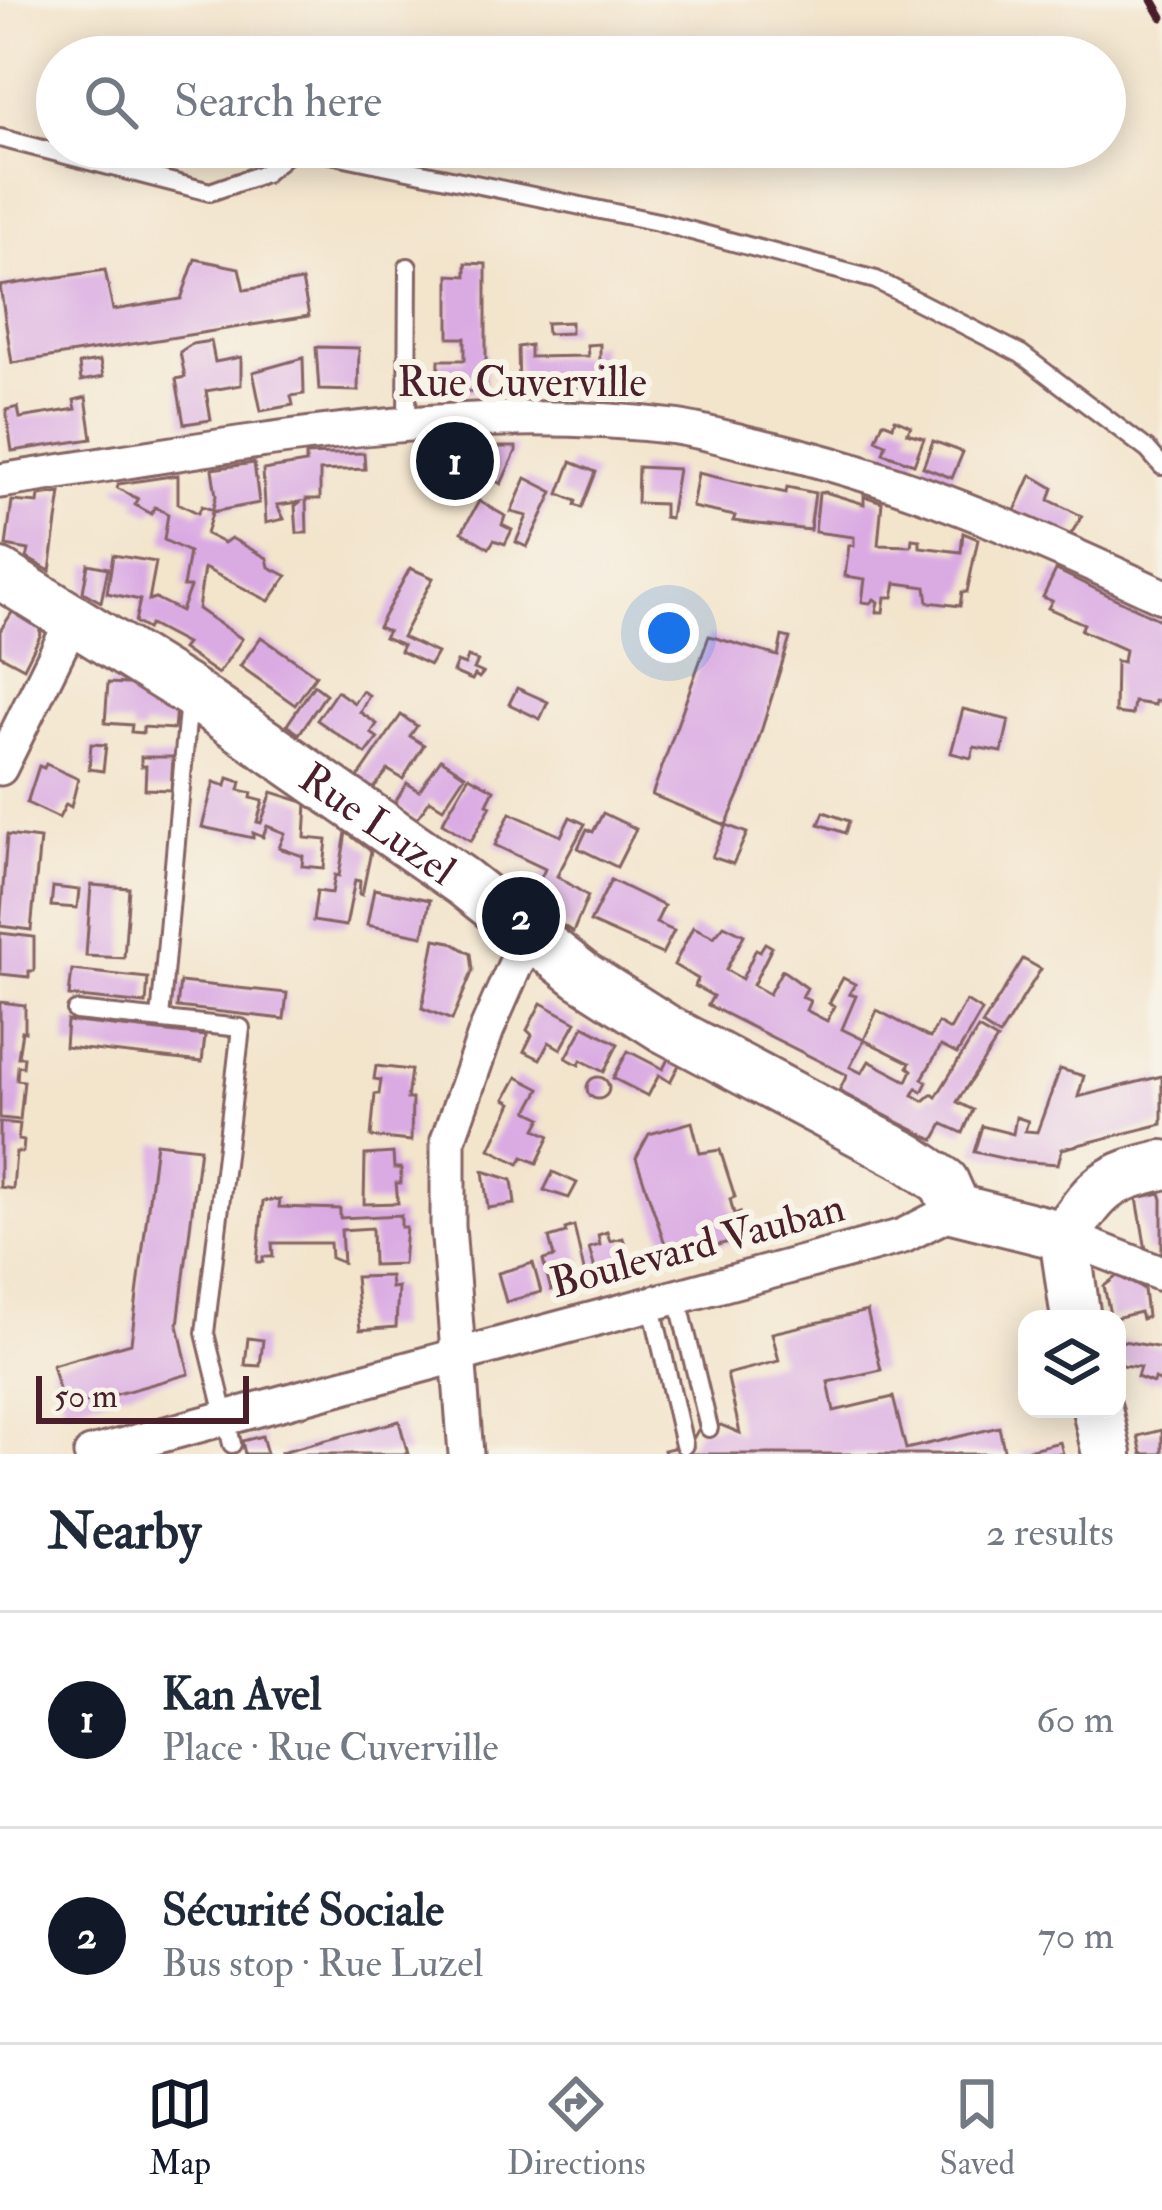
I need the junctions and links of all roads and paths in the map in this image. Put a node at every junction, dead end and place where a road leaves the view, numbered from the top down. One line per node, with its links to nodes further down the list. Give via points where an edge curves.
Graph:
1 (0, 138): 2 (lane)
2 (36, 147)
3 (117, 168): 4 (lane, via 210,192)
4 (270, 168)
5 (397, 168): 8 (lane, via 658,222 876,280 1021,354)
6 (408, 267): 7 (lane)
7 (407, 424): 9 (street, Rue Cuverville); 11 (street, Rue Cuverville, via 590,419 680,428 833,462 919,490)
8 (1162, 466)
9 (0, 482)
10 (0, 574): 12 (street, Rue Luzel)
11 (1162, 596)
12 (74, 618): 13 (street, Rue Luzel); 14 (street)
13 (190, 692): 15 (street, Rue Luzel); 17 (lane)
14 (0, 768)
15 (534, 936): 19 (street, Rue Luzel, via 664,1028 907,1157 944,1182); 24 (street, via 487,1029 448,1140)
16 (76, 1011): 17 (lane)
17 (160, 1019): 27 (lane, via 241,1028 205,1333)
18 (1162, 1165): 20 (street, via 1105,1184)
19 (956, 1209): 20 (street); 22 (street, Boulevard Vauban, via 903,1236)
20 (1064, 1236): 21 (street); 23 (street)
21 (1162, 1274)
22 (664, 1299): 24 (street, Boulevard Vauban); 26 (lane); 28 (lane)
23 (1075, 1310)
24 (457, 1355): 27 (street, Boulevard Vauban); 30 (street)
25 (1099, 1418): 31 (street)
26 (710, 1428)
27 (228, 1431): 29 (street, Boulevard Vauban)
28 (684, 1445)
29 (91, 1454)
30 (466, 1454)
31 (1107, 1454)

